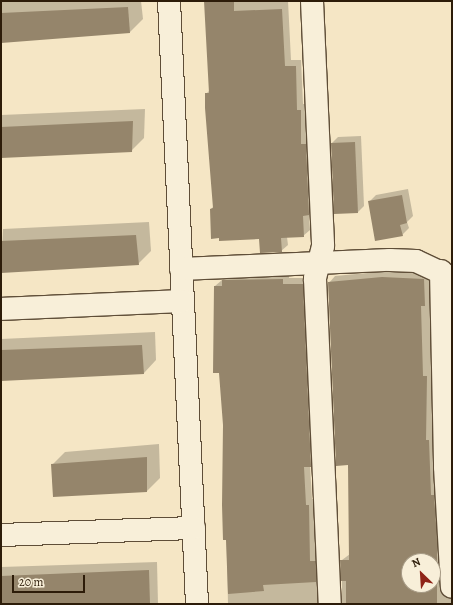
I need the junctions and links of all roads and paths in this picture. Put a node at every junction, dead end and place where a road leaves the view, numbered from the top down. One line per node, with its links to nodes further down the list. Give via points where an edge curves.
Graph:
1 (169, 1): 4 (street)
2 (312, 1): 3 (street, via 323,246)
3 (320, 263): 4 (street); 5 (street, via 416,261); 12 (street, via 315,279)
4 (181, 269): 6 (street)
5 (446, 274): 10 (street, via 446,467)
6 (183, 301): 7 (street); 8 (street)
7 (1, 309)
8 (194, 528): 9 (street); 11 (street)
9 (1, 536)
10 (452, 587)
11 (197, 604)
12 (330, 604)

